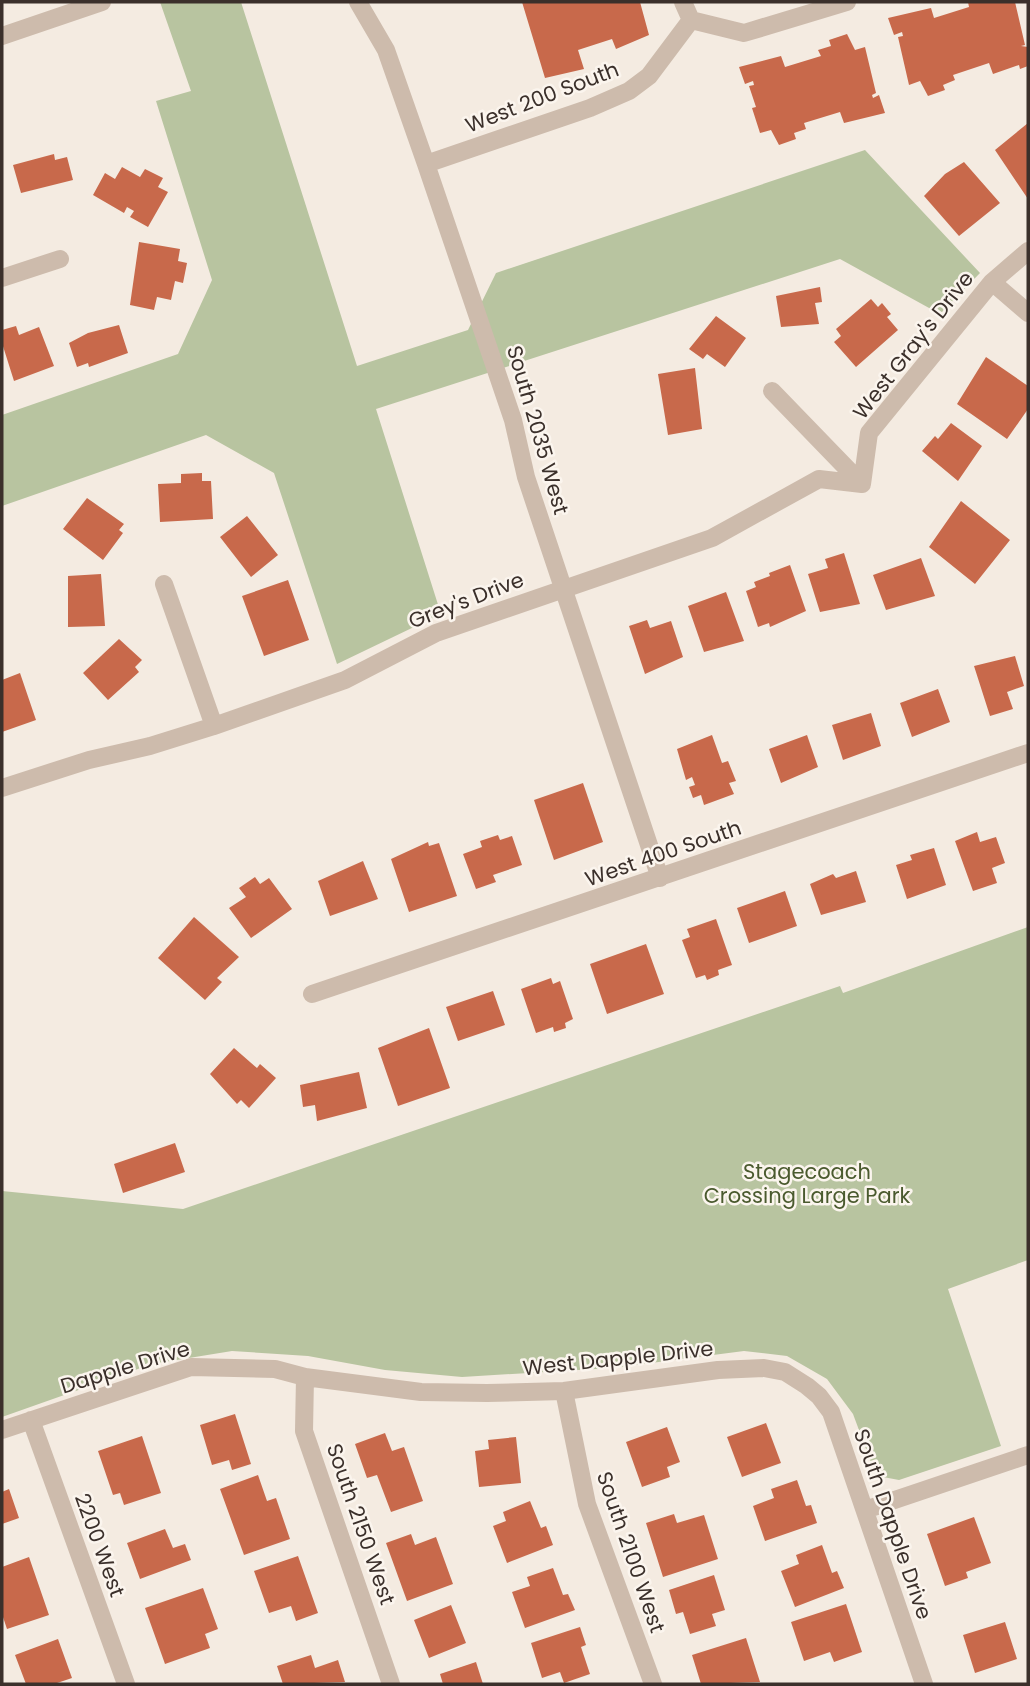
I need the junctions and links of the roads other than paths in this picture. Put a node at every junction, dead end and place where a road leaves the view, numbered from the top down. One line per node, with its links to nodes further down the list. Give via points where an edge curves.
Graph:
1 (102, 2): 6 (street)
2 (358, 2): 7 (street, South 2035 West, via 386,50)
3 (683, 2): 5 (street)
4 (847, 2): 5 (street, via 744,33)
5 (691, 20): 7 (street, West 200 South, via 649,76 629,91)
6 (2, 36)
7 (426, 164): 16 (street, South 2035 West, via 494,360)
8 (1028, 251): 11 (street, West Gray's Drive)
9 (60, 258): 10 (street)
10 (2, 278)
11 (992, 282): 12 (street); 14 (street, West Gray's Drive, via 869,433)
12 (1028, 313)
13 (772, 391): 14 (street)
14 (862, 484): 16 (street, Grey's Drive, via 819,479 712,538)
15 (164, 584): 17 (street)
16 (563, 588): 17 (street, Grey's Drive, via 436,633 345,680); 20 (street, South 2035 West)
17 (214, 726): 19 (street, Grey's Drive)
18 (1028, 753): 20 (street, West 400 South)
19 (2, 788)
20 (660, 878): 21 (street, West 400 South)
21 (313, 994)
22 (305, 1377): 24 (street, West Dapple Drive, via 421,1392); 25 (street, Dapple Drive, via 275,1369 191,1367); 30 (street, South 2150 West, via 304,1432)
23 (807, 1385): 24 (street, West Dapple Drive, via 785,1372 745,1367); 28 (street, South Dapple Drive, via 831,1412)
24 (564, 1391): 31 (street, South 2100 West, via 587,1504)
25 (31, 1420): 26 (street, Dapple Drive); 29 (street, 2200 West)
26 (2, 1430)
27 (1028, 1455): 28 (street)
28 (865, 1510): 32 (street, South Dapple Drive)
29 (126, 1684)
30 (391, 1684)
31 (653, 1684)
32 (924, 1684)

